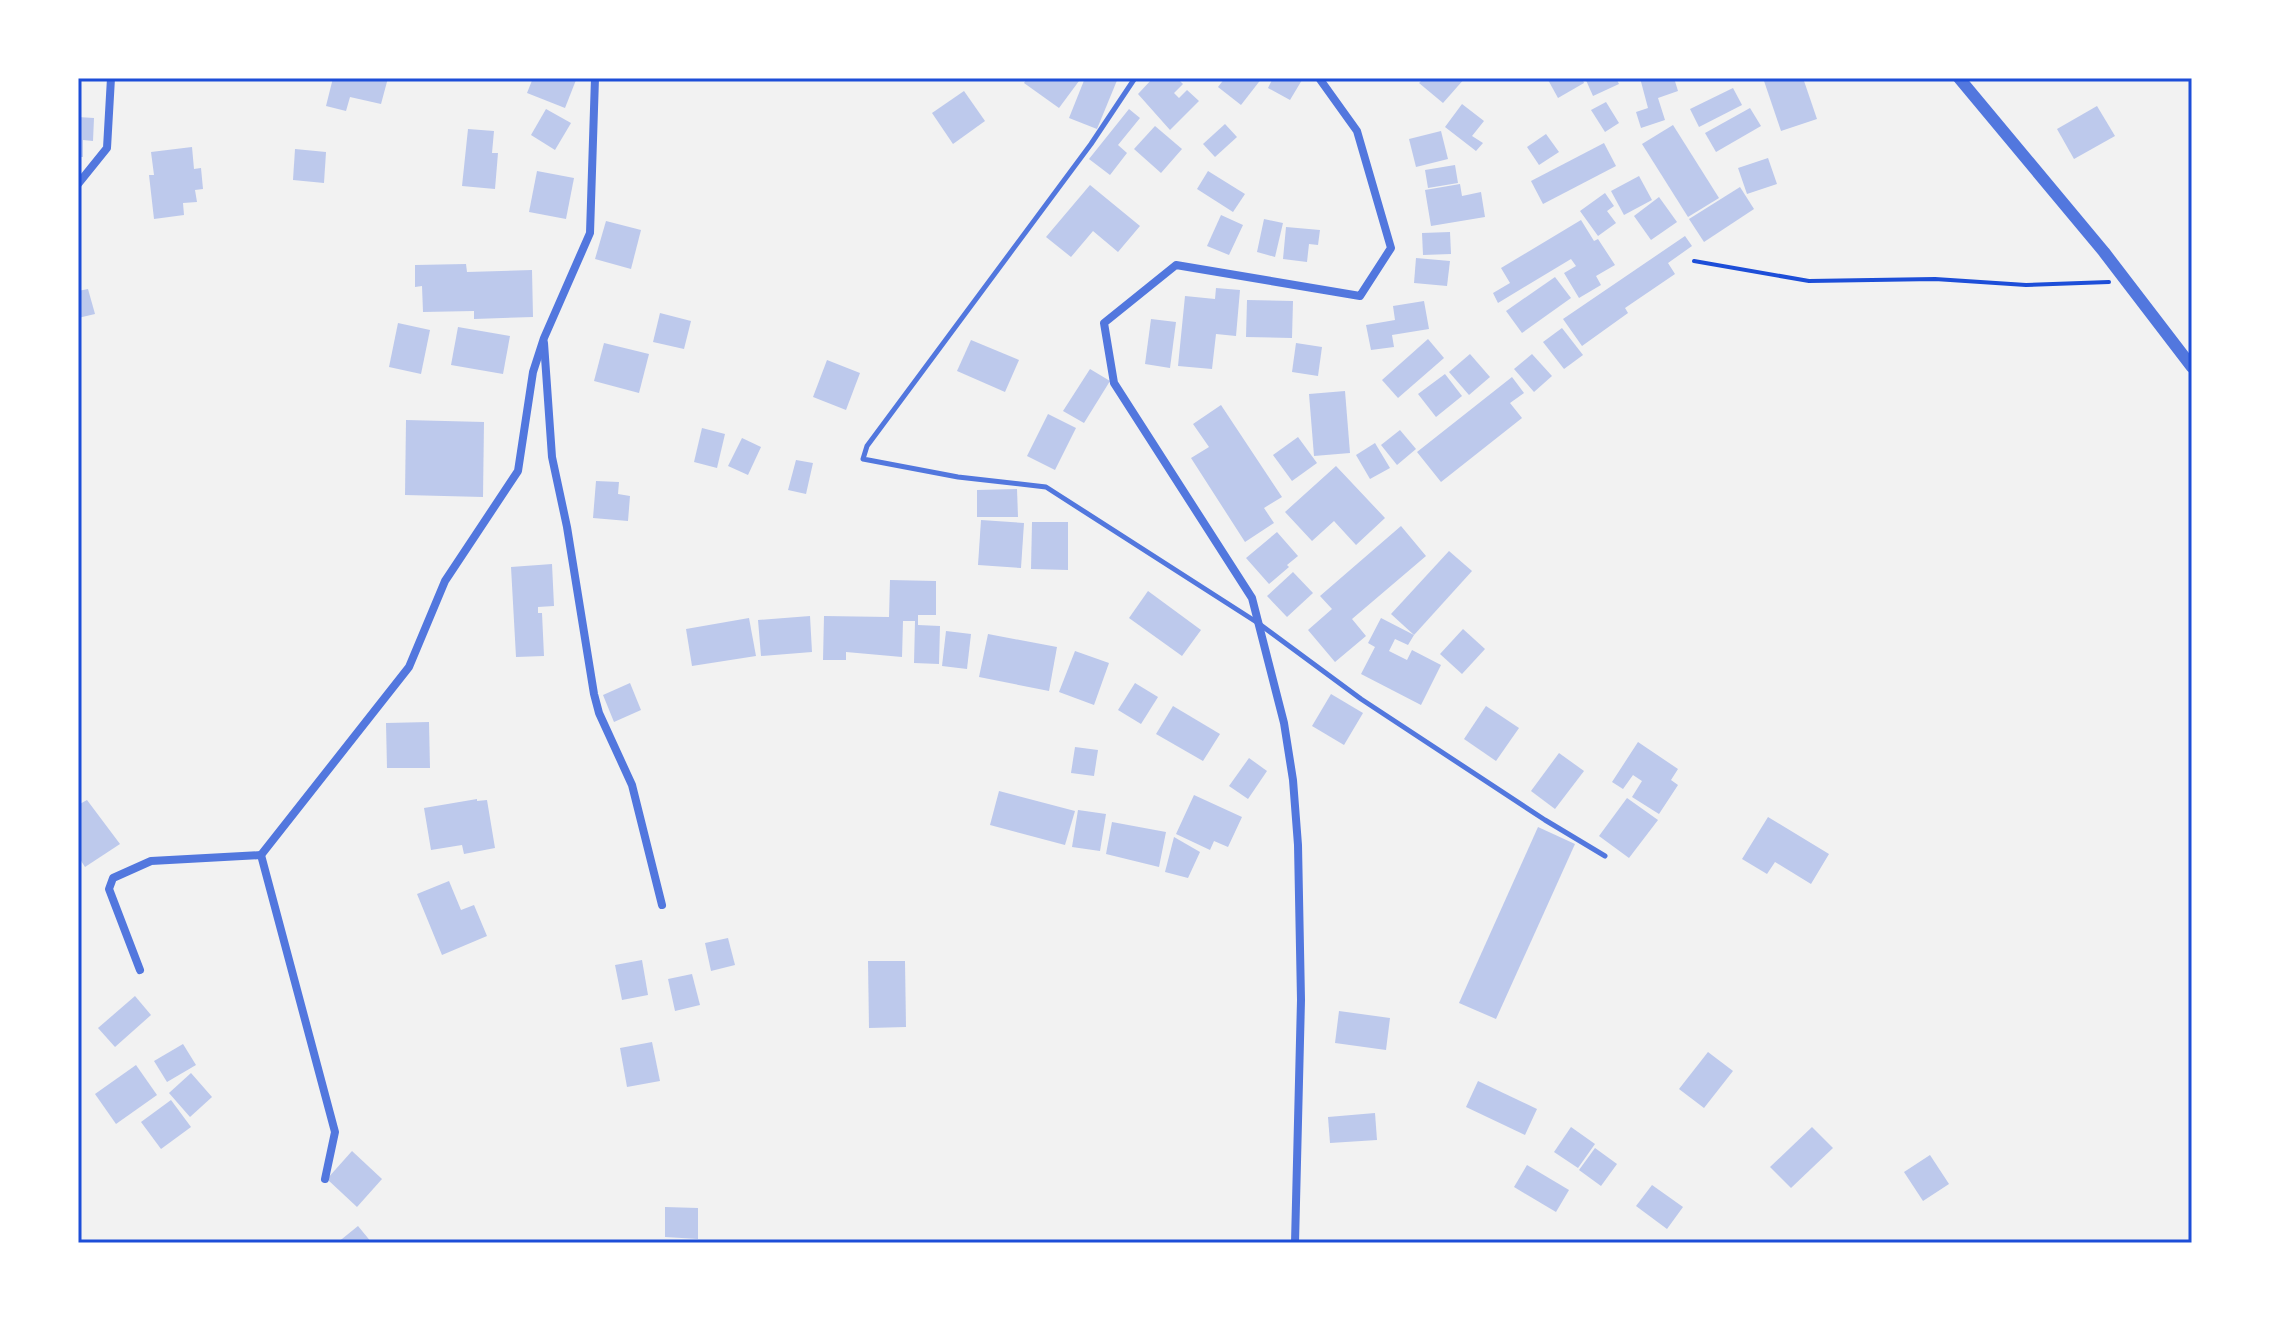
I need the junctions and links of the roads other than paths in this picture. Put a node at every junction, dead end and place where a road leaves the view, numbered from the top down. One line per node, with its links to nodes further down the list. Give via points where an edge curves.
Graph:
1 (111, 78): 6 (street, via 107,148)
2 (595, 78): 7 (street, via 590,233)
3 (1135, 78): 9 (lane, via 867,446 863,459 1046,487)
4 (1319, 78): 9 (street, via 1357,131 1391,248 1360,296 1176,265 1104,323 1114,383 1252,598)
5 (1959, 78): 8 (street)
6 (78, 184)
7 (544, 338): 10 (street, via 518,471 445,581 409,667); 12 (street, via 552,457 594,694 632,785)
8 (2192, 367)
9 (1258, 623): 11 (lane, via 1361,699); 15 (street, via 1284,723 1298,845 1301,1000)
10 (261, 855): 13 (street, via 151,861 113,878 109,889); 14 (street, via 335,1132)
11 (1605, 856)
12 (662, 905)
13 (140, 970)
14 (325, 1179)
15 (1295, 1243)

